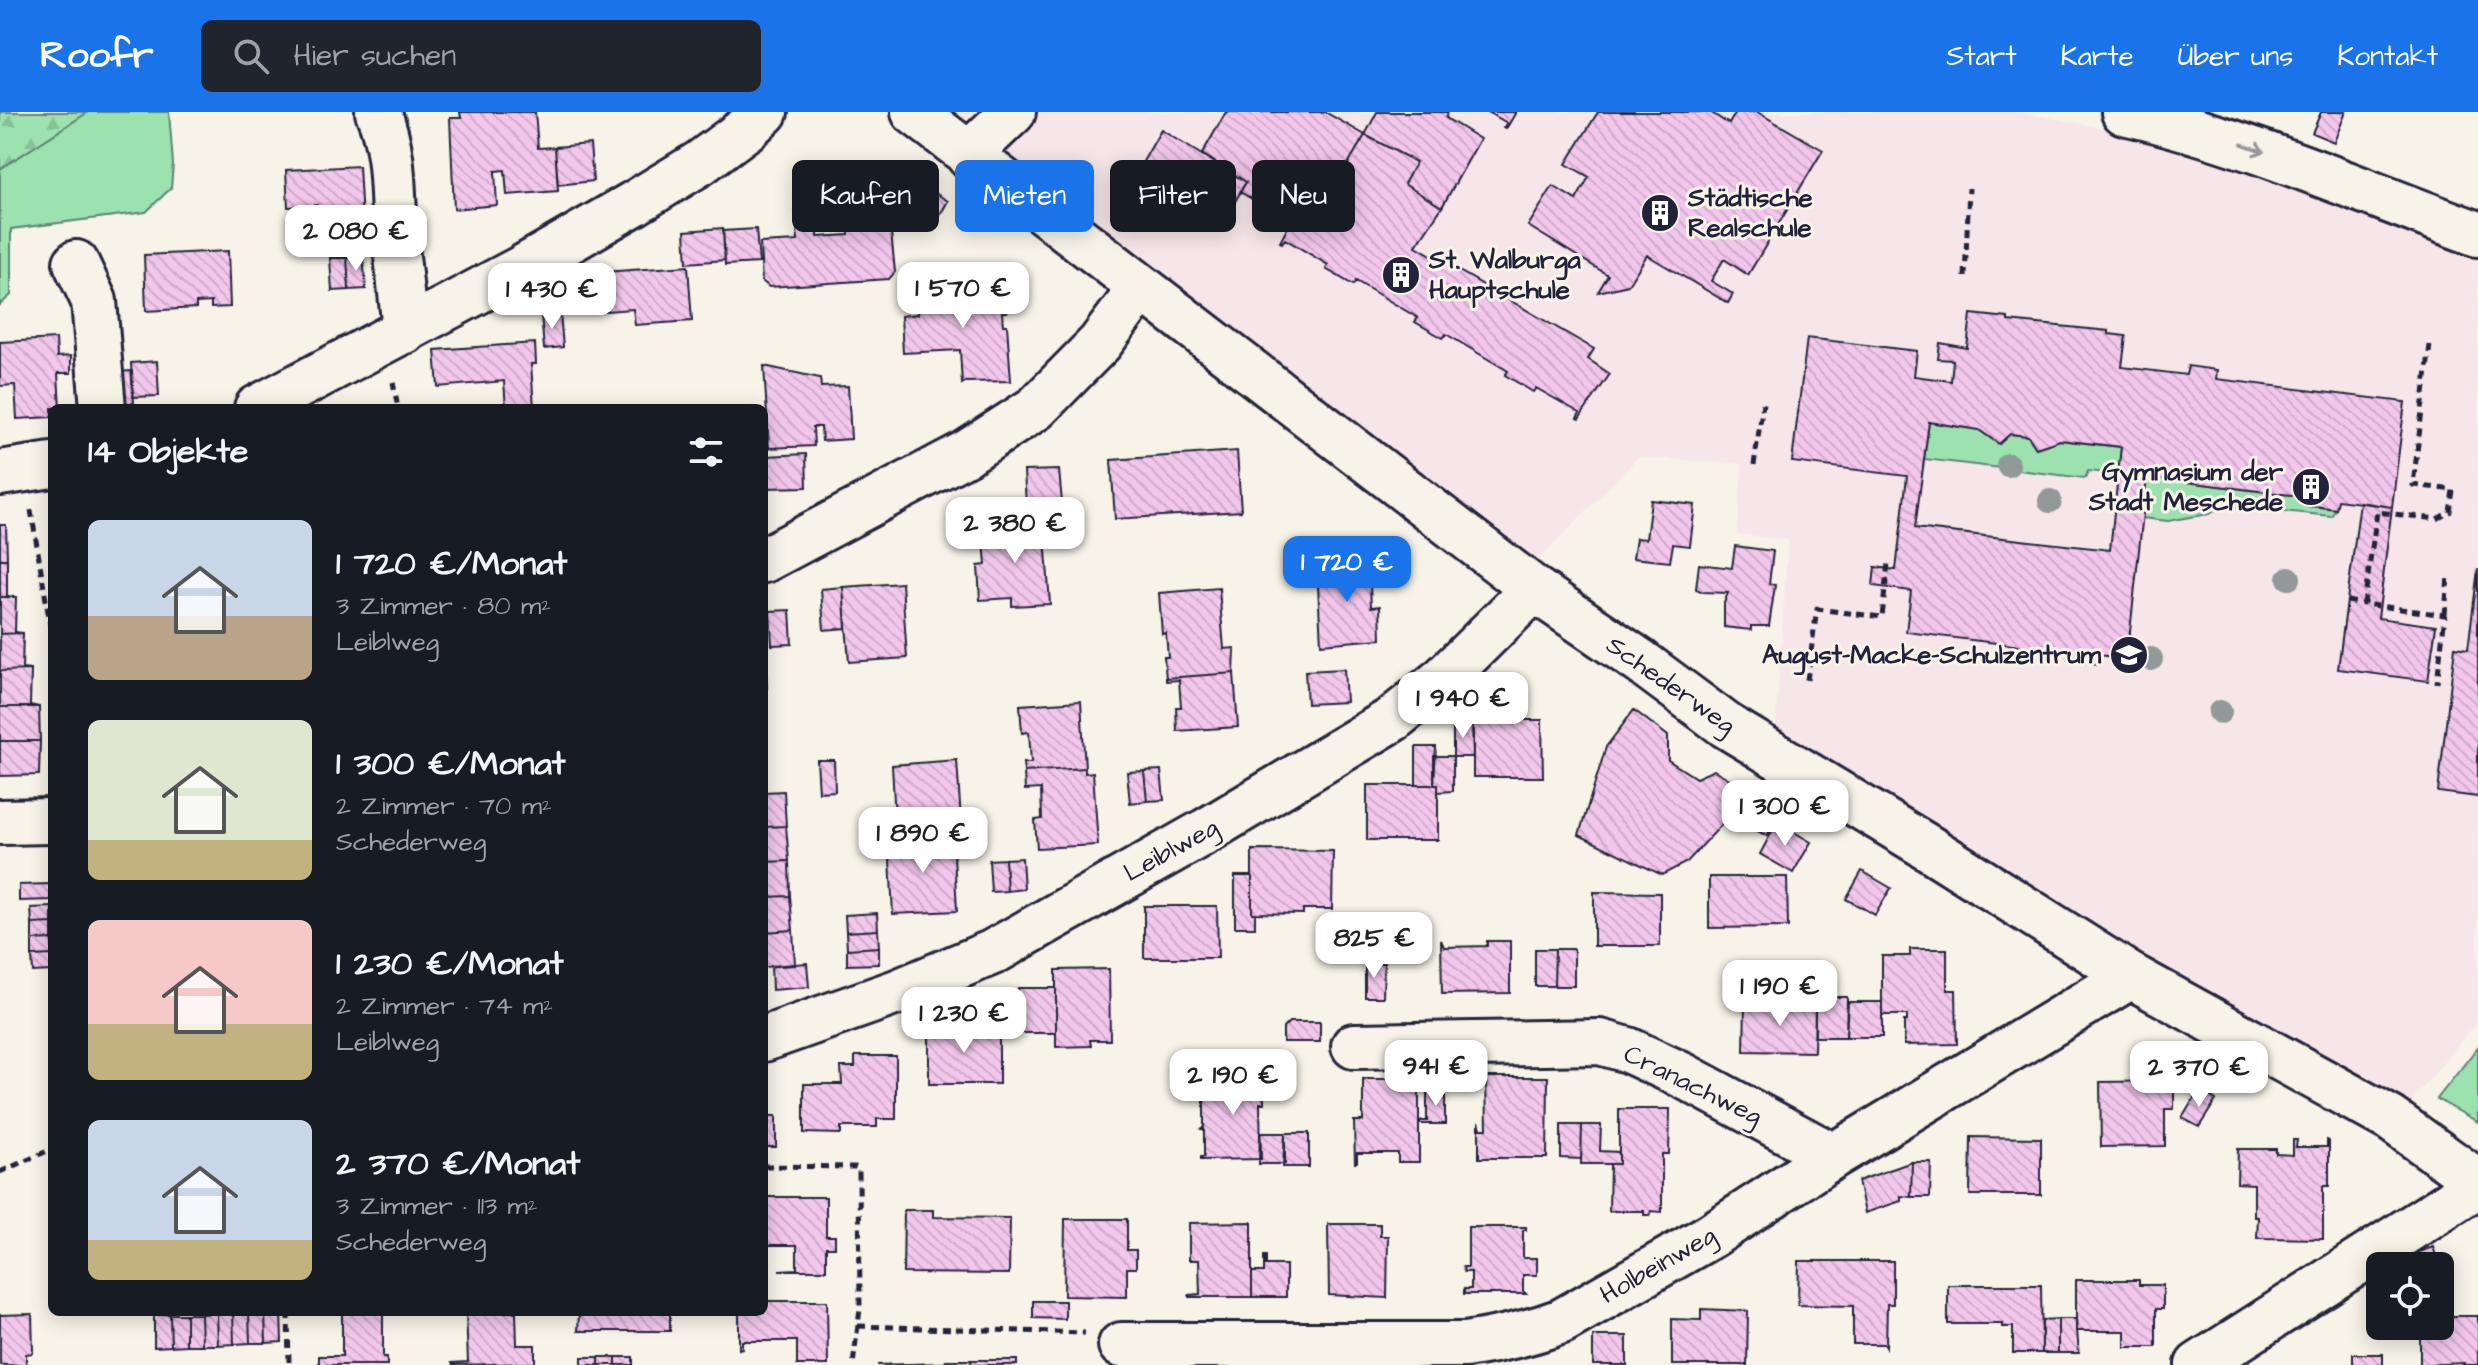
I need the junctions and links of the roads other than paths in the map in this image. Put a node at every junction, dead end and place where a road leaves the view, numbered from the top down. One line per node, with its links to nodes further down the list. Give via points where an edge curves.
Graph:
1 (378, 112): 10 (street, via 392,162)
2 (765, 112): 10 (street, via 700,163 633,204)
3 (914, 112): 6 (street, Schederweg)
4 (1013, 112): 6 (street)
5 (2124, 112): 7 (street, one-way to 7, via 2216,135)
6 (968, 155): 9 (street, Schederweg)
7 (2478, 234)
8 (76, 263): 11 (street, via 94,301)
9 (1141, 288): 15 (street, via 1100,343 1036,408 968,452); 16 (street, Schederweg)
10 (405, 331): 12 (street)
11 (103, 404)
12 (265, 404)
13 (48, 466): 14 (street)
14 (0, 473)
15 (768, 558)
16 (1534, 589): 19 (street, Schederweg, via 1727,726); 20 (street, Leiblweg, via 1418,701 1206,831 993,952)
17 (48, 821): 18 (street)
18 (0, 822)
19 (2131, 976): 22 (street, Holbeinweg); 23 (street, Schederweg, via 2391,1119)
20 (768, 1038)
21 (1354, 1046): 22 (street, Cranachweg, via 1600,1042 1684,1076)
22 (1833, 1156): 24 (street, Holbeinweg, via 1712,1235 1562,1321 1520,1335 1465,1345)
23 (2478, 1183): 25 (street)
24 (1121, 1345)
25 (2198, 1365)

